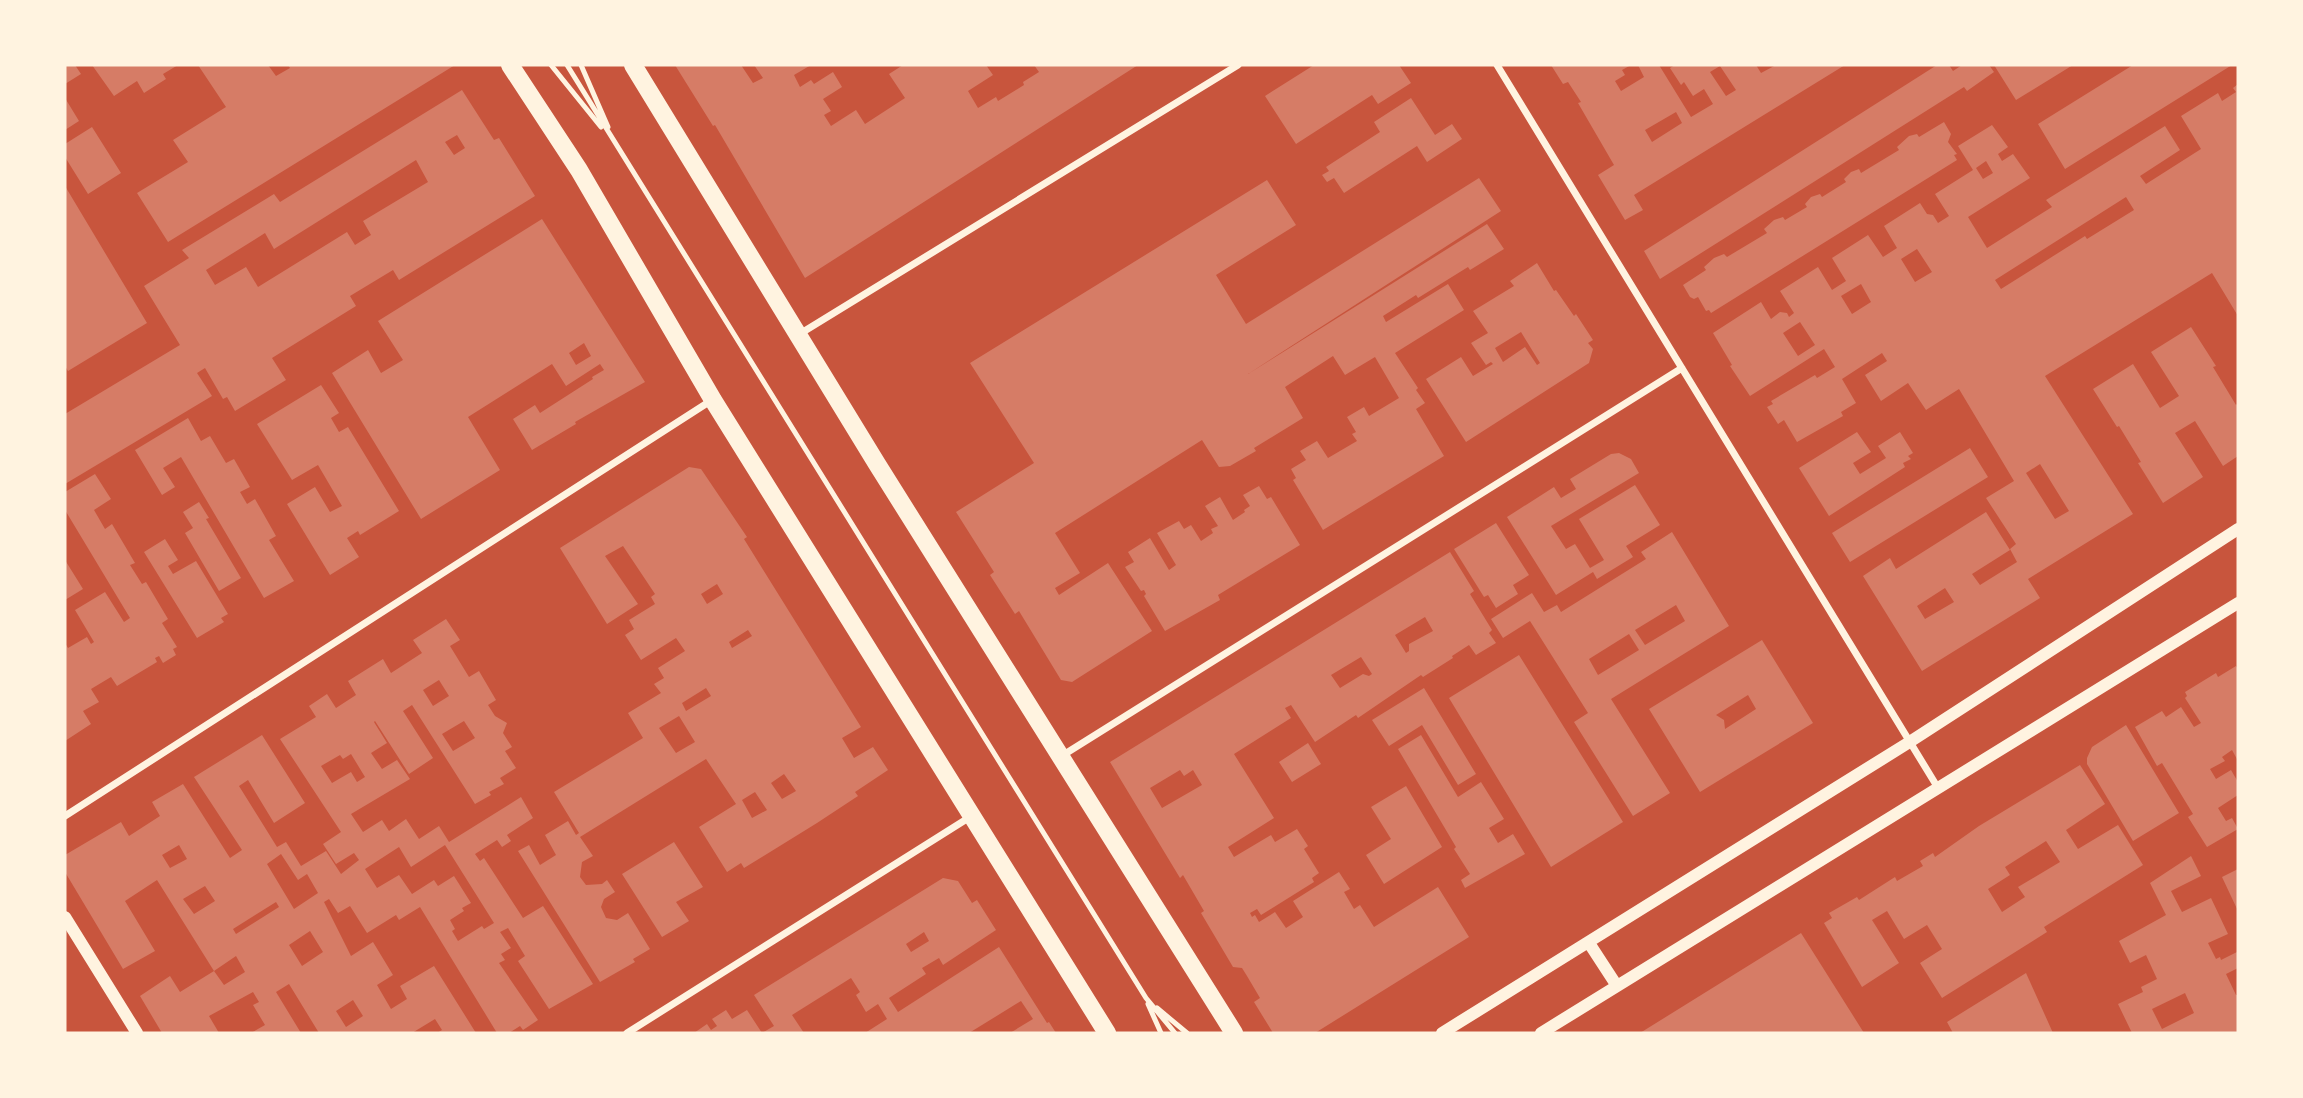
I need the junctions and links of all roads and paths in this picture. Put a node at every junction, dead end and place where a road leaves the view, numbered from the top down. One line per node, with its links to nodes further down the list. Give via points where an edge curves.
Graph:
1 (510, 65): 11 (main road, via 579,170)
2 (551, 65): 8 (lane)
3 (566, 65): 8 (lane)
4 (581, 65): 8 (lane)
5 (633, 65): 9 (main road)
6 (1238, 65): 9 (street)
7 (1497, 65): 10 (street)
8 (616, 146): 22 (lane)
9 (798, 335): 15 (main road)
10 (1682, 368): 14 (street); 15 (street)
11 (713, 400): 17 (street); 18 (main road)
12 (2238, 529): 14 (street)
13 (2238, 603): 16 (street)
14 (1908, 743): 16 (street); 20 (street)
15 (1060, 757): 29 (main road)
16 (1938, 788): 21 (street)
17 (65, 816)
18 (972, 816): 24 (street); 25 (main road)
19 (65, 918): 23 (street)
20 (1589, 943): 21 (street); 30 (street)
21 (1617, 986): 31 (street)
22 (1146, 998): 26 (lane); 27 (lane); 28 (lane)
23 (137, 1033)
24 (627, 1033)
25 (1107, 1033)
26 (1161, 1033)
27 (1175, 1033)
28 (1187, 1033)
29 (1234, 1033)
30 (1443, 1033)
31 (1541, 1033)

